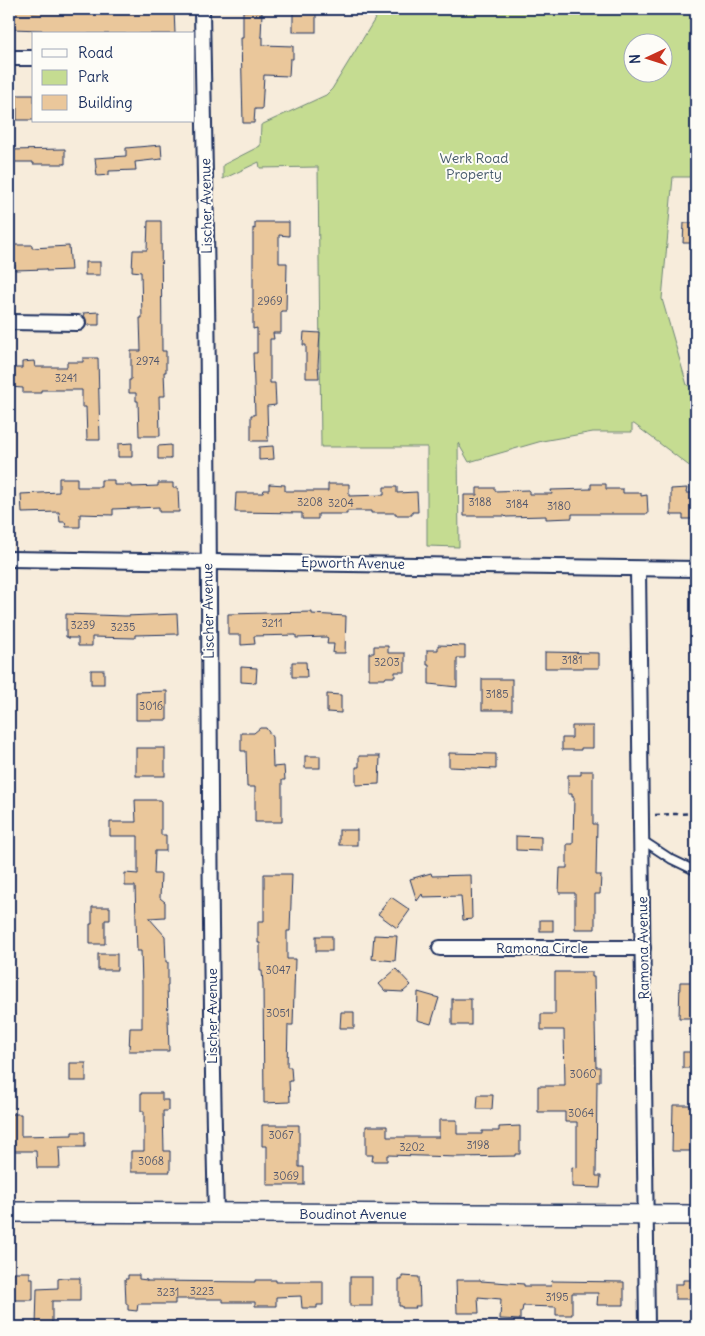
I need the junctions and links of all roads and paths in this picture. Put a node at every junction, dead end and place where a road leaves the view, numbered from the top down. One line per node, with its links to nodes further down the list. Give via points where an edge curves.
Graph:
1 (202, 9): 4 (street, Lischer Avenue)
2 (9, 58): 3 (street)
3 (32, 58)
4 (198, 58): 8 (street, Lischer Avenue, via 207,233)
5 (9, 322): 6 (street)
6 (78, 323)
7 (9, 559): 8 (street, Epworth Avenue)
8 (208, 561): 9 (street, Epworth Avenue); 18 (street, Lischer Avenue)
9 (638, 569): 10 (street, Epworth Avenue); 12 (street, Ramona Avenue)
10 (696, 569)
11 (696, 813): 12 (path)
12 (642, 815): 13 (street, Ramona Avenue)
13 (642, 840): 14 (lane); 16 (street, Ramona Avenue)
14 (696, 871)
15 (440, 948): 16 (street, Ramona Circle)
16 (643, 948): 19 (street, Ramona Avenue)
17 (9, 1212): 18 (street, Boudinot Avenue)
18 (216, 1214): 19 (street, Boudinot Avenue)
19 (646, 1214): 20 (street, Boudinot Avenue); 21 (street, Ramona Avenue)
20 (696, 1216)
21 (647, 1327)

